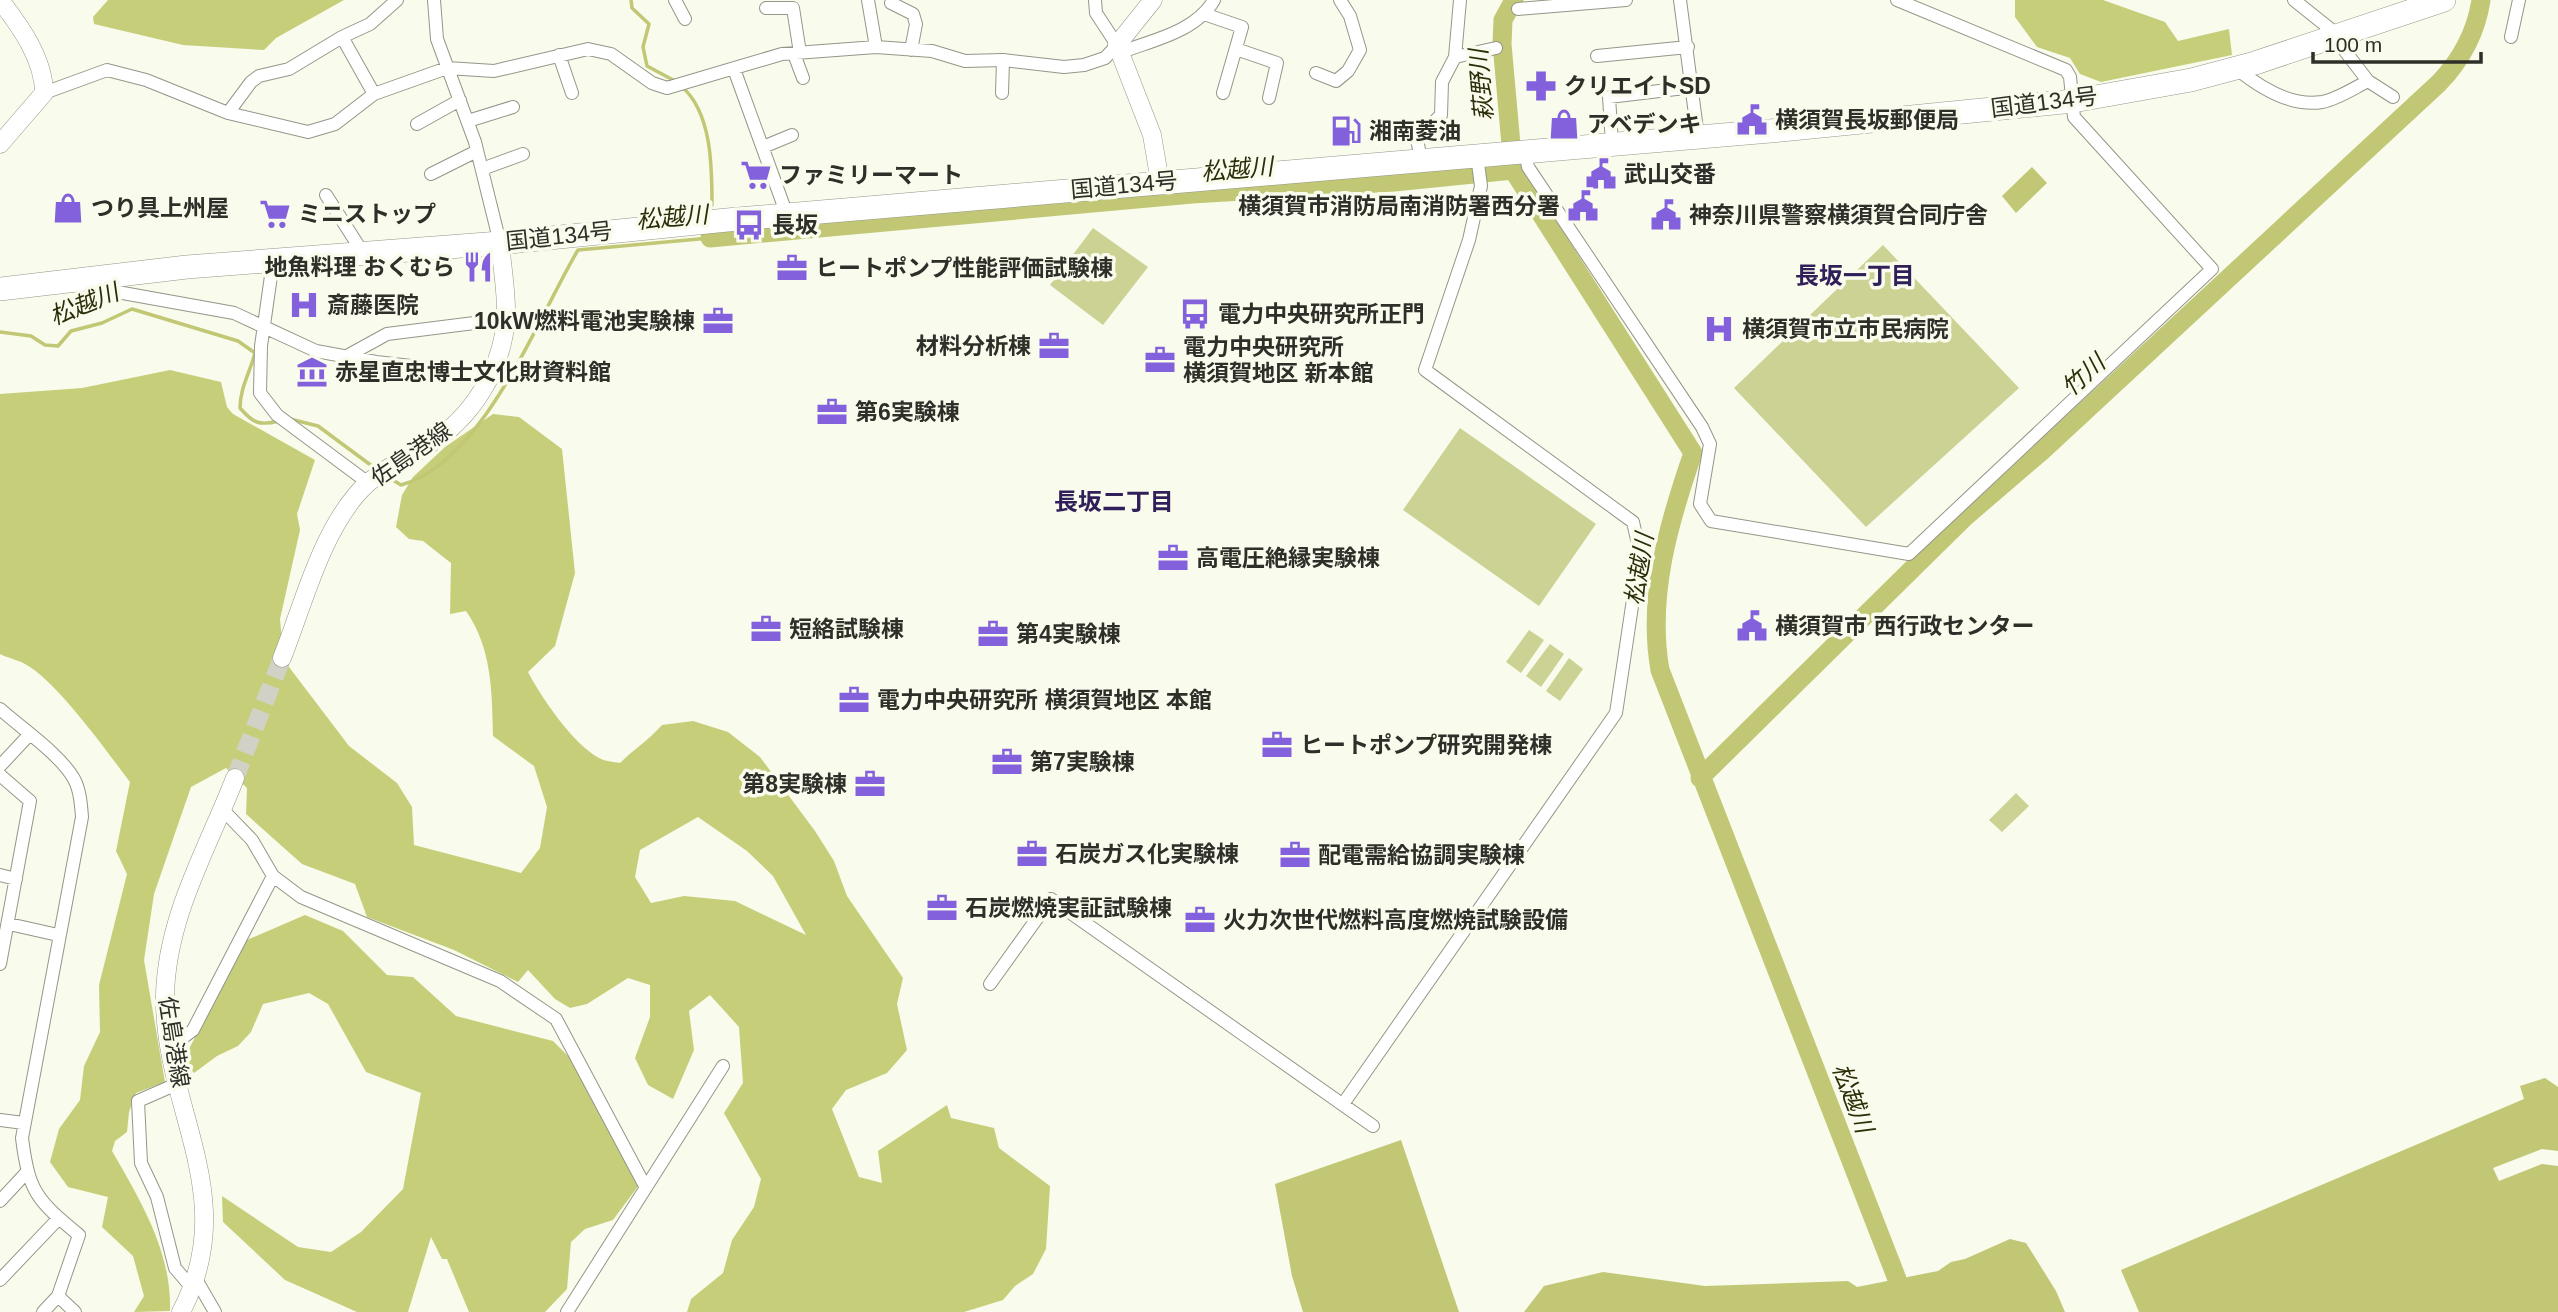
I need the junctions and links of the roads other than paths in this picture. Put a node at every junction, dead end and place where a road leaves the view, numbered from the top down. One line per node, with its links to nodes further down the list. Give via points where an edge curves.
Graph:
1 (397, 0): 24 (street, via 370,24)
2 (434, 0): 38 (street)
3 (675, 0): 23 (street)
4 (868, 0): 27 (street)
5 (1095, 0): 30 (street, via 1096,13)
6 (1153, 0): 30 (main road)
7 (1214, 0): 22 (street)
8 (1340, 0): 41 (street, via 1360,50 1348,71 1336,80)
9 (1460, 0): 36 (street)
10 (1626, 0): 17 (street)
11 (1680, 0): 28 (street)
12 (1900, 0): 53 (street, via 2066,70)
13 (2294, 0): 25 (street)
14 (2444, 0): 19 (highway, 国道134号)
15 (2519, 0): 26 (street)
16 (0, 1): 45 (main road, via 31,48 44,76)
17 (1604, 1): 21 (street)
18 (891, 3): 32 (street, via 913,14 916,24)
19 (2413, 5): 25 (highway, 国道134号)
20 (766, 8): 33 (street, via 793,8)
21 (1518, 9)
22 (1204, 14): 30 (street, via 1193,24); 31 (street, via 1242,27)
23 (685, 19)
24 (342, 37): 49 (street); 55 (street, via 289,69 259,76)
25 (2337, 37): 39 (highway, 国道134号); 43 (street)
26 (2511, 37)
27 (876, 47): 32 (street); 33 (street)
28 (1688, 47): 35 (street); 44 (street)
29 (1496, 48): 36 (street)
30 (1118, 49): 37 (street, via 1084,65 1064,67); 70 (main road, via 1152,135)
31 (1236, 49): 48 (street); 51 (street, via 1277,63)
32 (911, 50): 37 (street, via 965,61)
33 (797, 53): 40 (street); 42 (street)
34 (559, 55): 38 (street, via 494,71); 40 (street, via 588,49 611,54 652,83 667,88); 46 (street)
35 (1597, 56)
36 (1455, 58): 67 (street, via 1442,82 1441,115 1417,139)
37 (1003, 60): 47 (street)
38 (447, 68): 49 (street); 52 (street)
39 (2236, 68): 43 (street, via 2252,82 2295,100 2321,102); 53 (highway, 国道134号)
40 (734, 69): 62 (street)
41 (1316, 73)
42 (803, 78)
43 (2368, 81): 50 (street)
44 (1693, 87): 59 (street); 61 (street, via 1609,97)
45 (44, 93): 55 (street, via 107,70 146,80); 60 (main road)
46 (572, 93)
47 (1002, 93)
48 (1223, 93)
49 (374, 94): 55 (street, via 335,124 308,132)
50 (2393, 97)
51 (1269, 98)
52 (460, 100): 56 (street); 57 (street)
53 (2073, 101): 59 (highway, 国道134号); 64 (street, via 2074,117 2212,269 1909,554 1711,521 1700,505 1710,443)
54 (513, 107): 56 (street)
55 (228, 113)
56 (468, 121): 63 (street)
57 (418, 124)
58 (792, 135): 62 (street)
59 (1698, 137): 61 (highway, 国道134号)
60 (0, 144)
61 (1612, 144): 64 (highway, 国道134号)
62 (763, 147): 72 (street)
63 (477, 151): 68 (street); 69 (street)
64 (1516, 152): 66 (highway, 国道134号)
65 (523, 154): 68 (street)
66 (1477, 156): 67 (highway, 国道134号); 100 (street, via 1481,186 1469,240 1425,370 1633,522 1640,553 1616,713)
67 (1421, 160): 70 (highway, 国道134号)
68 (482, 169): 73 (street)
69 (431, 174)
70 (1160, 182): 72 (highway, 国道134号)
71 (326, 195): 74 (street)
72 (787, 215): 73 (highway, 国道134号)
73 (500, 243): 74 (highway, 国道134号); 78 (main road, 佐島港線)
74 (363, 253): 75 (highway, 国道134号)
75 (273, 262): 76 (highway, 国道134号); 79 (street)
76 (81, 278): 77 (highway, 国道134号); 79 (street, via 95,288 234,313)
77 (0, 289)
78 (506, 319): 80 (street, via 387,334); 81 (main road, 佐島港線)
79 (265, 328): 80 (street, via 316,351); 82 (street, via 259,380 265,403)
80 (347, 356): 81 (street)
81 (490, 375): 82 (main road, 佐島港線, via 460,419)
82 (369, 481): 83 (main road, 佐島港線, via 341,515 325,545)
83 (282, 658)
84 (0, 709): 85 (street)
85 (29, 735): 86 (street); 94 (street, via 74,779 81,798 82,817)
86 (0, 766)
87 (0, 775): 92 (street, via 30,801)
88 (235, 778): 89 (main road, 佐島港線)
89 (222, 809): 91 (street, via 252,840); 97 (main road, 佐島港線, via 180,905 171,941 166,995)
90 (0, 875): 92 (street)
91 (273, 876): 97 (street, via 193,1030); 105 (street, via 301,897 500,981 556,1019)
92 (16, 879): 93 (street)
93 (9, 924): 94 (street); 95 (street)
94 (58, 935): 102 (street)
95 (0, 964)
96 (990, 984): 100 (street, via 1051,899)
97 (170, 1047): 99 (main road, 佐島港線)
98 (723, 1066): 105 (street)
99 (179, 1083): 109 (main road, 佐島港線, via 198,1154 205,1213); 109 (street, via 138,1101 141,1163 157,1197 175,1268)
100 (1343, 1104): 103 (street)
101 (0, 1120): 102 (street)
102 (24, 1123): 104 (street)
103 (1373, 1126)
104 (26, 1173): 106 (street); 107 (street, via 34,1191)
105 (645, 1186): 115 (street)
106 (0, 1201)
107 (59, 1218): 108 (street); 110 (street, via 79,1235)
108 (0, 1280)
109 (195, 1285): 113 (main road, 佐島港線); 114 (street)
110 (58, 1296): 111 (street); 112 (street)
111 (43, 1312)
112 (75, 1312)
113 (181, 1312)
114 (215, 1312)
115 (567, 1312)

